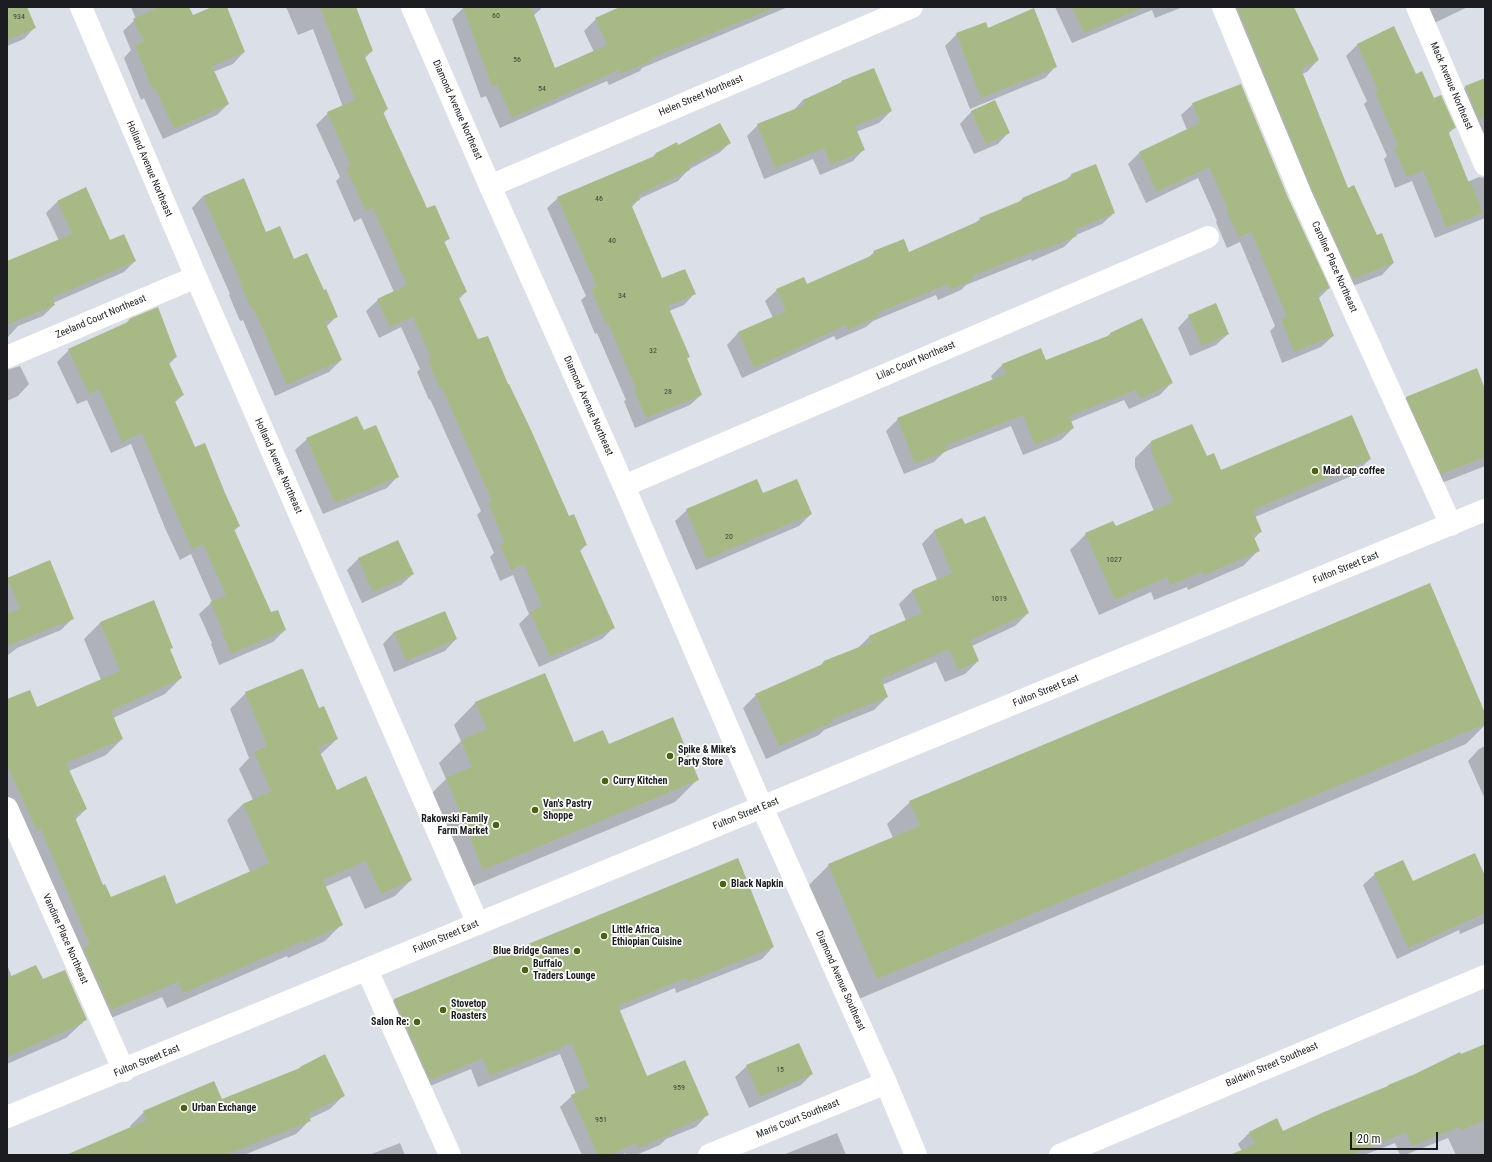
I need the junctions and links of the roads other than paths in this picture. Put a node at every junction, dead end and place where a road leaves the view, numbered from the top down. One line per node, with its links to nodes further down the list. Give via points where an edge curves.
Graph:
1 (81, 7): 9 (street, Holland Avenue Northeast)
2 (412, 7): 7 (street, Diamond Avenue Northeast)
3 (912, 7): 7 (street, Helen Street Northeast)
4 (1223, 7): 13 (street, Caroline Place Northeast, via 1301,195)
5 (1417, 7): 6 (street, Mack Avenue Northeast)
6 (1485, 165)
7 (490, 186): 11 (street, Diamond Avenue Northeast)
8 (1208, 237): 11 (street, Lilac Court Northeast)
9 (196, 277): 10 (street, Zeeland Court Northeast); 16 (street, Holland Avenue Northeast)
10 (7, 357)
11 (624, 486): 14 (street, Diamond Avenue Northeast)
12 (1485, 511): 13 (street, Fulton Street East)
13 (1451, 525): 14 (street, Fulton Street East)
14 (762, 807): 16 (street, Fulton Street East); 20 (street, Diamond Avenue Southeast)
15 (7, 808): 19 (street, Vandine Place Northeast)
16 (478, 924): 17 (street, Fulton Street East)
17 (367, 970): 19 (street, Fulton Street East); 22 (street)
18 (1485, 976): 25 (street, Baldwin Street Southeast)
19 (124, 1071): 21 (street, Fulton Street East)
20 (886, 1082): 23 (street, Maris Court Southeast); 24 (street, Diamond Avenue Southeast)
21 (7, 1117)
22 (450, 1155)
23 (709, 1155)
24 (916, 1155)
25 (1060, 1155)

